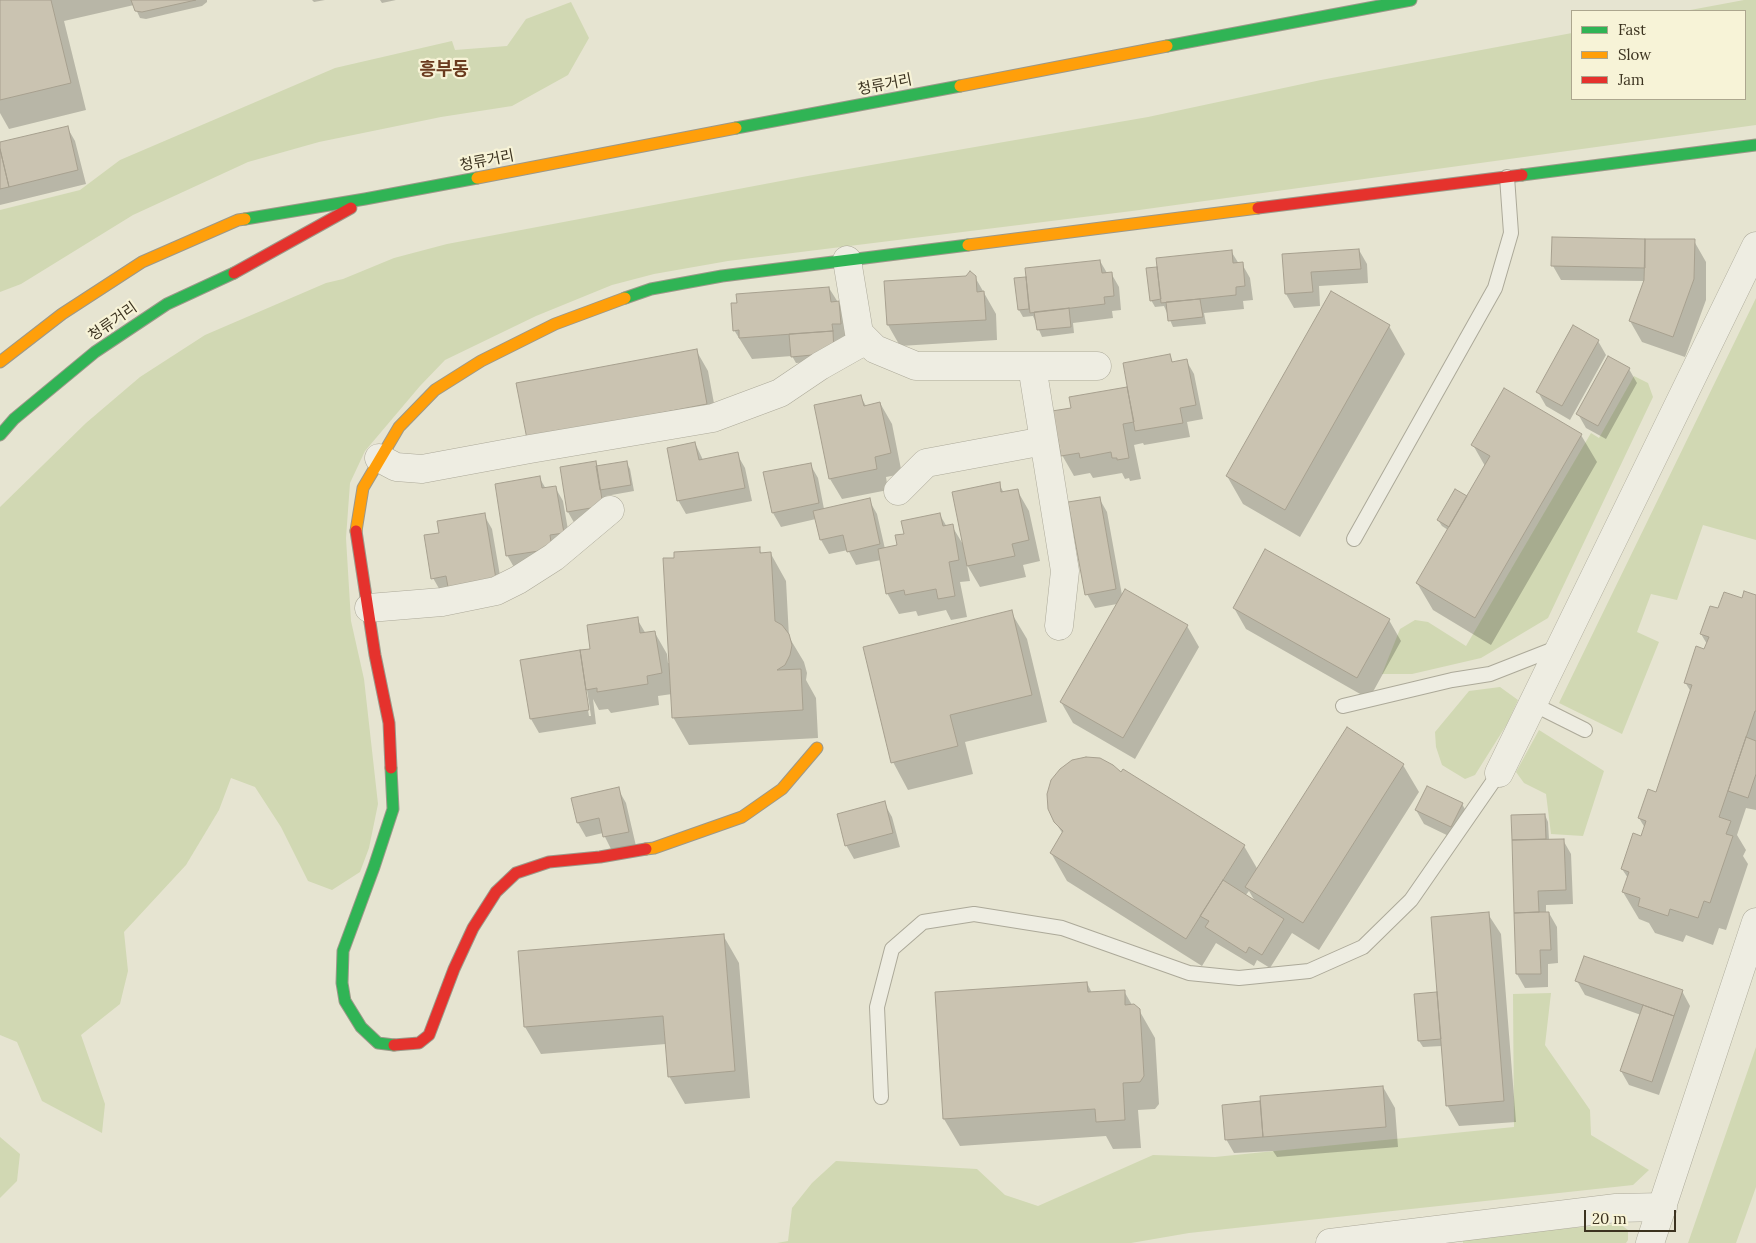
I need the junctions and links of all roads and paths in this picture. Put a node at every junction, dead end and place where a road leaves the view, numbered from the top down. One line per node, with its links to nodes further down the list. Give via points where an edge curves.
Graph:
1 (1411, 0): 4 (street, 청류거리)
2 (1756, 145): 3 (street)
3 (1507, 177): 6 (street); 16 (lane, via 1511,233 1495,288)
4 (365, 199): 8 (street, 청류거리, via 238,220 142,262 62,314); 11 (street, 청류거리, via 245,268 166,304 95,352 14,419)
5 (1756, 246): 19 (street)
6 (847, 260): 7 (street, via 859,333); 13 (street, via 651,289 556,324 481,361 435,390 399,427)
7 (866, 340): 9 (street, via 875,349 916,366); 13 (street, via 780,393 712,418 422,469 396,467)
8 (0, 362)
9 (1032, 366): 10 (street); 12 (street)
10 (1096, 366)
11 (0, 435)
12 (1044, 441): 14 (street, via 926,464); 18 (street, via 1065,571)
13 (379, 458): 17 (street, via 363,488 356,533)
14 (898, 491)
15 (610, 510): 17 (street, via 554,557 496,591 442,602)
16 (1354, 539)
17 (369, 608): 23 (street, via 389,723 393,809 343,951 342,983 345,1001 361,1027 378,1043 397,1046 419,1043 429,1035 473,928 496,892 516,873 549,862 654,848 742,817 782,788)
18 (1059, 626)
19 (1562, 646): 20 (street); 21 (lane, via 1490,674)
20 (1533, 704): 22 (lane); 24 (street)
21 (1343, 706)
22 (1585, 730)
23 (817, 748)
24 (1499, 773): 26 (lane, via 1411,900 1363,947 1309,971 1239,978 1189,973 1062,928 974,914 923,922 892,949 877,1007)
25 (1756, 922): 27 (street)
26 (882, 1097)
27 (1663, 1207): 28 (street, via 1616,1208); 29 (street)
28 (1330, 1243)
29 (1650, 1243)

